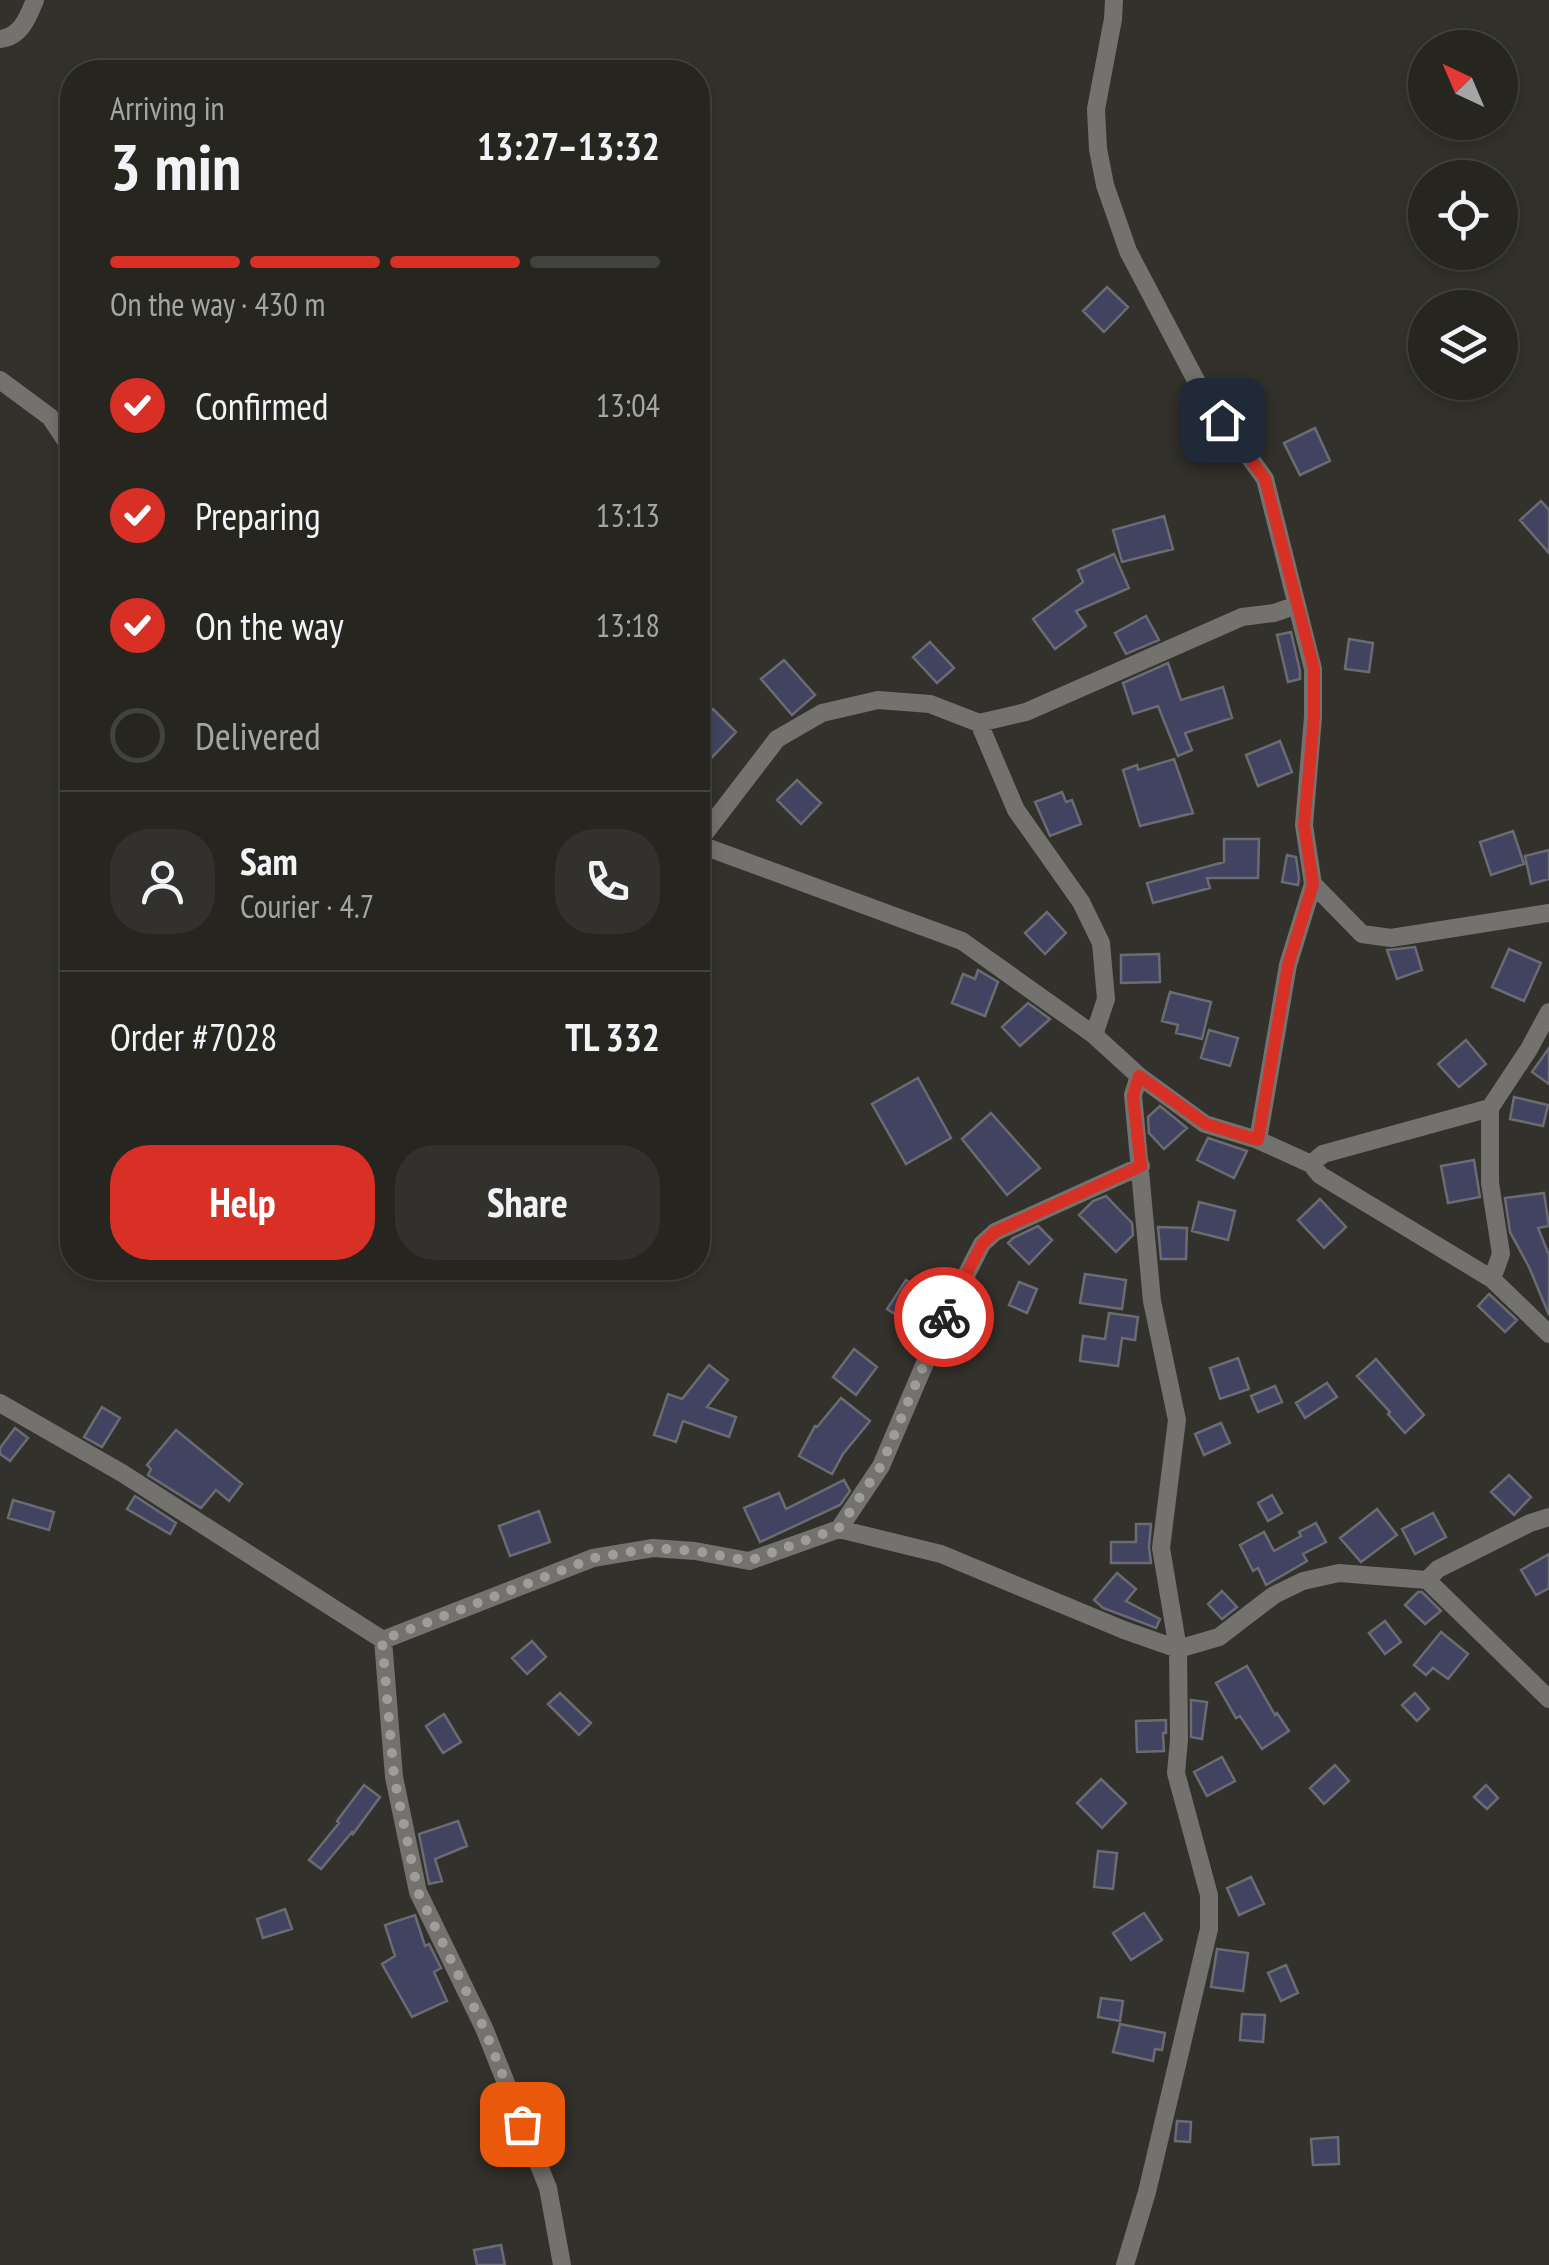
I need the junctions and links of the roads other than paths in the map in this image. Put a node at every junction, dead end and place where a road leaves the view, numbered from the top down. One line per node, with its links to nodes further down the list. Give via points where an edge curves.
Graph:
1 (35, 0): 3 (street, via 24,26)
2 (1114, 0): 6 (street, via 1096,108 1105,184 1128,251 1201,390 1265,479)
3 (0, 39)
4 (0, 380): 5 (street)
5 (60, 432)
6 (1297, 604): 7 (street, via 1242,617 1026,712); 10 (street, via 1314,669 1304,825)
7 (979, 722): 8 (street, via 930,704 878,700 822,713 777,739); 13 (street, via 1016,810 1102,943 1106,999)
8 (710, 827)
9 (710, 847): 13 (street, via 962,941)
10 (1313, 884): 11 (street, via 1362,934 1391,938); 16 (street, via 1288,965)
11 (1549, 913)
12 (1549, 1012): 15 (street)
13 (1094, 1035): 14 (street)
14 (1139, 1076): 16 (street, via 1206,1124); 18 (street, via 1133,1096)
15 (1490, 1108): 17 (street, via 1323,1154); 19 (street, via 1490,1184 1502,1254)
16 (1258, 1140): 17 (street)
17 (1311, 1164): 19 (street)
18 (1141, 1166): 23 (street, via 995,1232 982,1244 881,1466); 26 (street, via 1152,1301 1177,1420 1162,1548)
19 (1492, 1279): 20 (street)
20 (1549, 1334)
21 (0, 1403): 25 (street)
22 (1549, 1517): 24 (street)
23 (839, 1528): 25 (street, via 749,1561 653,1548 594,1558); 26 (street, via 941,1554)
24 (1427, 1580): 26 (street, via 1339,1573 1303,1581 1219,1637); 27 (street)
25 (382, 1640): 28 (street, via 394,1777 418,1892 484,2028 548,2188)
26 (1178, 1649): 29 (street, via 1176,1773 1209,1895 1209,1928)
27 (1549, 1698)
28 (562, 2265)
29 (1125, 2265)

